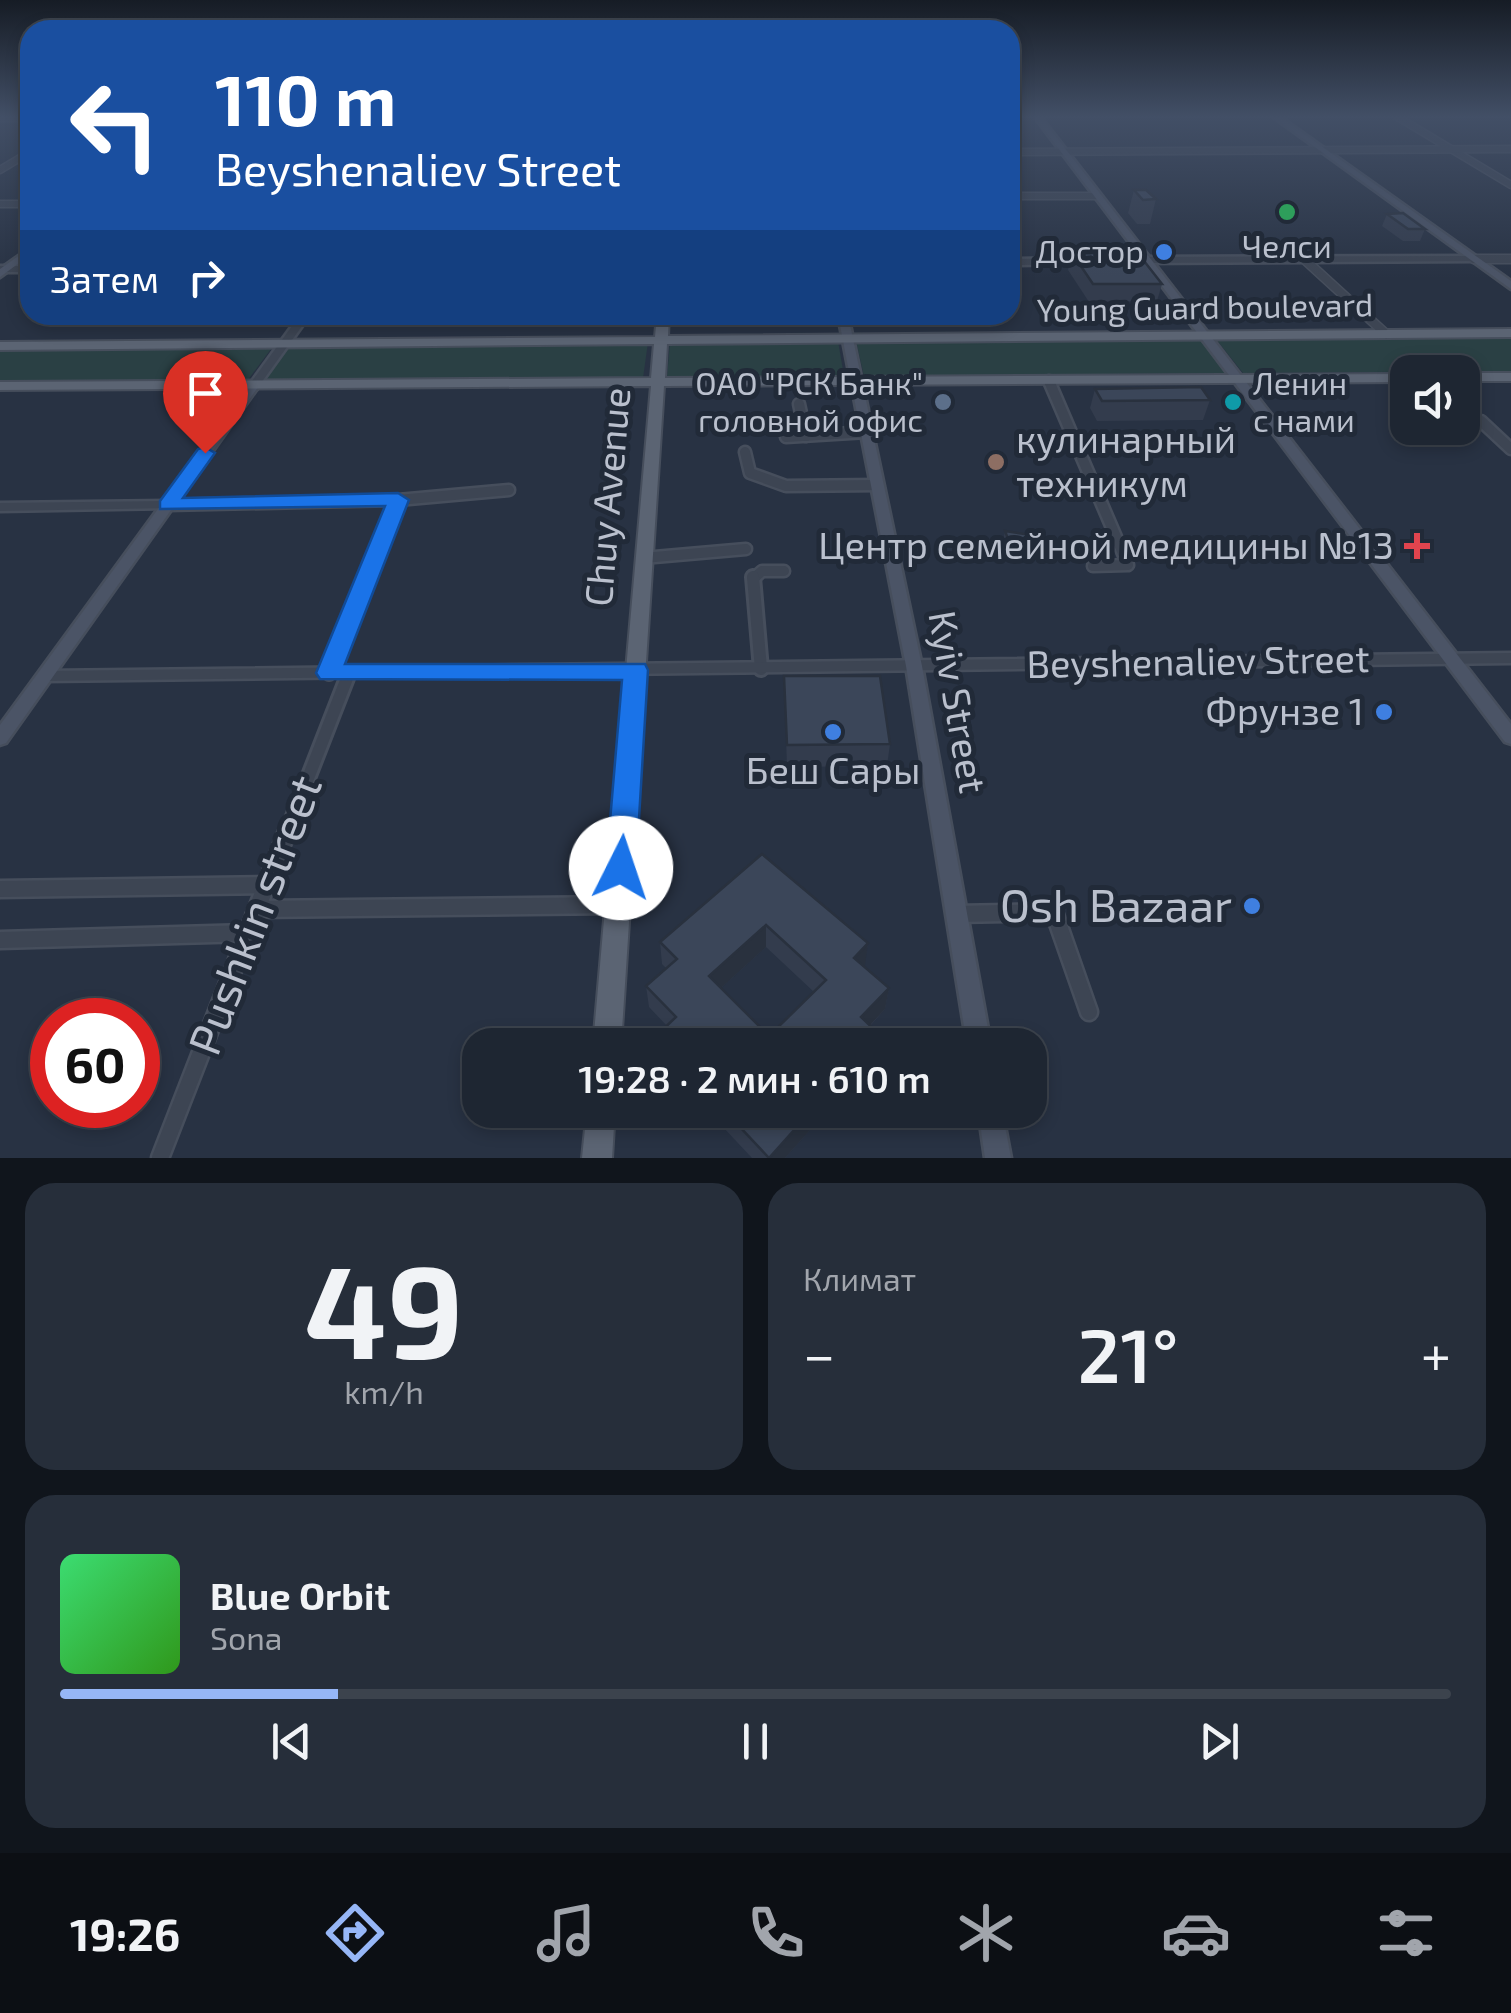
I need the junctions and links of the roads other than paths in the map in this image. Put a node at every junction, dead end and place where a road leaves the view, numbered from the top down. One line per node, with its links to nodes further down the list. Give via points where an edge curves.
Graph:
1 (1078, 170): 6 (main road)
2 (1351, 170): 8 (main road)
3 (1486, 170): 4 (street)
4 (1511, 185)
5 (1020, 196): 6 (street)
6 (1098, 196): 10 (main road)
7 (1304, 258): 8 (street); 10 (street); 19 (street)
8 (1474, 258): 9 (street); 14 (main road)
9 (1511, 258)
10 (1148, 260): 12 (street); 20 (main road)
11 (1100, 261): 13 (street)
12 (1119, 261)
13 (1020, 262)
14 (1511, 286)
15 (298, 325): 23 (street)
16 (663, 325): 22 (main road, Chuy Avenue)
17 (845, 325): 21 (main road, Kyiv Street)
18 (1511, 332): 19 (main road, Young Guard boulevard)
19 (1386, 334): 20 (main road, Young Guard boulevard)
20 (1206, 336): 21 (main road, Young Guard boulevard); 28 (main road)
21 (847, 338): 22 (main road, Young Guard boulevard); 30 (main road, Kyiv Street)
22 (662, 340): 23 (main road, Young Guard boulevard); 31 (main road, Chuy Avenue)
23 (284, 344): 24 (main road, Young Guard boulevard); 33 (street)
24 (0, 346)
25 (1511, 377): 27 (main road)
26 (1390, 378): 28 (main road, Young Guard boulevard)
27 (1480, 378)
28 (1238, 379): 29 (main road, Young Guard boulevard); 51 (main road)
29 (1048, 380): 30 (main road, Young Guard boulevard); 48 (street, via 1128,565)
30 (857, 382): 31 (main road, Young Guard boulevard); 36 (main road, Kyiv Street)
31 (657, 385): 33 (main road, Young Guard boulevard); 47 (main road, Chuy Avenue)
32 (0, 386): 33 (main road, Young Guard boulevard)
33 (252, 388): 44 (main road)
34 (799, 404): 37 (street)
35 (1481, 421): 39 (street)
36 (867, 432): 37 (street); 41 (main road, Kyiv Street)
37 (806, 436): 38 (street)
38 (786, 437)
39 (1511, 449)
40 (745, 452): 41 (street, via 750,472 781,485)
41 (878, 485): 52 (main road, Kyiv Street)
42 (509, 490): 43 (street)
43 (398, 500): 44 (street); 56 (street)
44 (168, 505): 45 (street); 57 (main road)
45 (0, 507)
46 (746, 549): 47 (street)
47 (643, 558): 54 (main road, Chuy Avenue)
48 (1093, 566)
49 (784, 571): 53 (street, via 753,576)
50 (1511, 658): 51 (street, Beyshenaliev Street)
51 (1451, 659): 52 (street, Beyshenaliev Street); 58 (main road)
52 (914, 666): 53 (street, Beyshenaliev Street); 64 (main road, Kyiv Street)
53 (761, 669): 54 (street, Beyshenaliev Street)
54 (636, 670): 55 (street, Beyshenaliev Street); 62 (main road, Chuy Avenue)
55 (349, 672): 56 (street, Beyshenaliev Street); 60 (street, Pushkin street)
56 (328, 673): 57 (street, Beyshenaliev Street)
57 (45, 676): 59 (main road)
58 (1511, 737)
59 (0, 738)
60 (267, 885): 61 (street); 63 (street, Pushkin street)
61 (0, 889)
62 (618, 905): 63 (street); 68 (main road, Chuy Avenue)
63 (258, 909): 65 (street, Pushkin street)
64 (956, 914): 67 (street, via 1054,912); 69 (main road, Kyiv Street)
65 (249, 934): 66 (street); 72 (street, Pushkin street)
66 (0, 940)
67 (1090, 1012)
68 (608, 1028)
69 (975, 1028)
70 (600, 1128): 73 (main road)
71 (993, 1128): 74 (main road)
72 (160, 1158)
73 (597, 1158)
74 (998, 1158)

